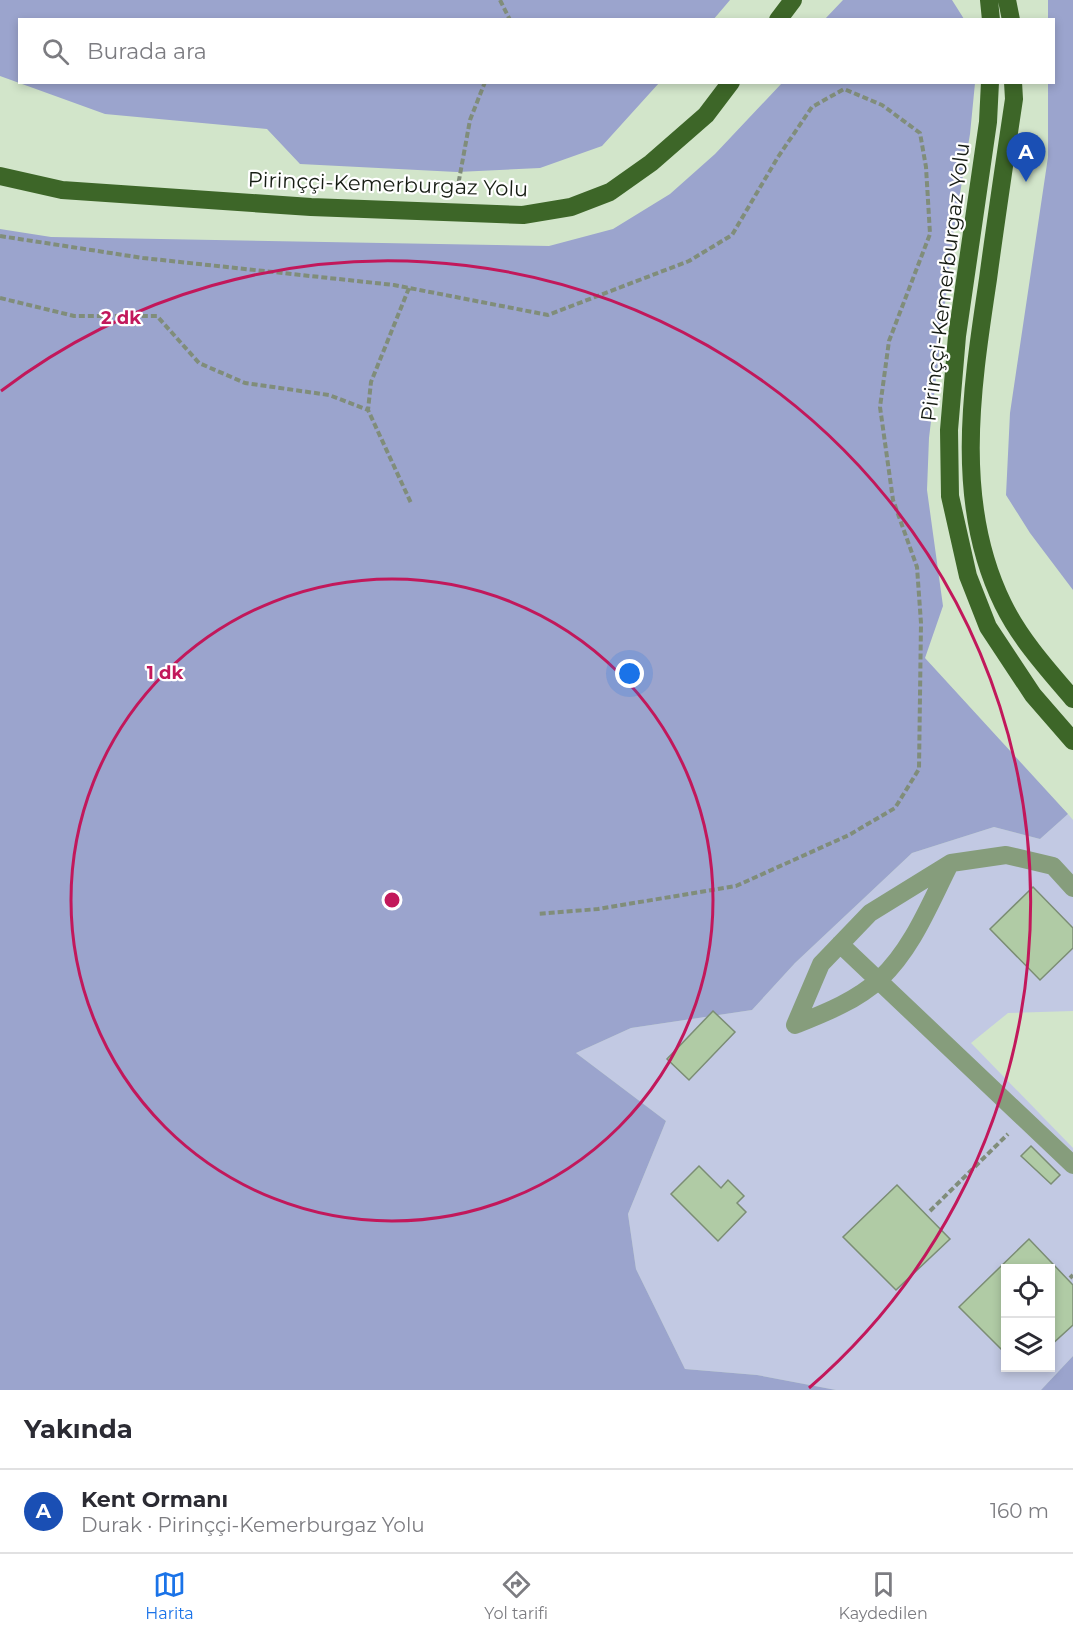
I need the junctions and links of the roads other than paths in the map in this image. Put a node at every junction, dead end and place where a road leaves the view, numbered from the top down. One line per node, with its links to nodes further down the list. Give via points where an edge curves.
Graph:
1 (793, 0): 4 (main road)
2 (989, 0): 5 (main road)
3 (1006, 0): 6 (main road)
4 (780, 18)
5 (991, 18)
6 (1010, 18)
7 (729, 84): 10 (main road, Pirinççi-Kemerburgaz Yolu, via 706,115 651,163 610,192 571,207 524,214 311,207 62,190)
8 (990, 84): 12 (main road, Pirinççi-Kemerburgaz Yolu, via 988,122 957,336 949,430 950,496 968,576 988,627 1033,695)
9 (1013, 84): 11 (main road, Pirinççi-Kemerburgaz Yolu, via 973,380 970,481 979,538 1003,604 1039,659)
10 (0, 176)
11 (1073, 699)
12 (1073, 741)
13 (951, 863): 14 (lane, via 1006,855 1053,866); 15 (lane, via 870,912); 16 (lane, via 906,948)
14 (1073, 888)
15 (840, 944): 16 (lane); 16 (lane, via 820,964 795,1025 840,1006)
16 (880, 979): 17 (lane)
17 (1073, 1165)

